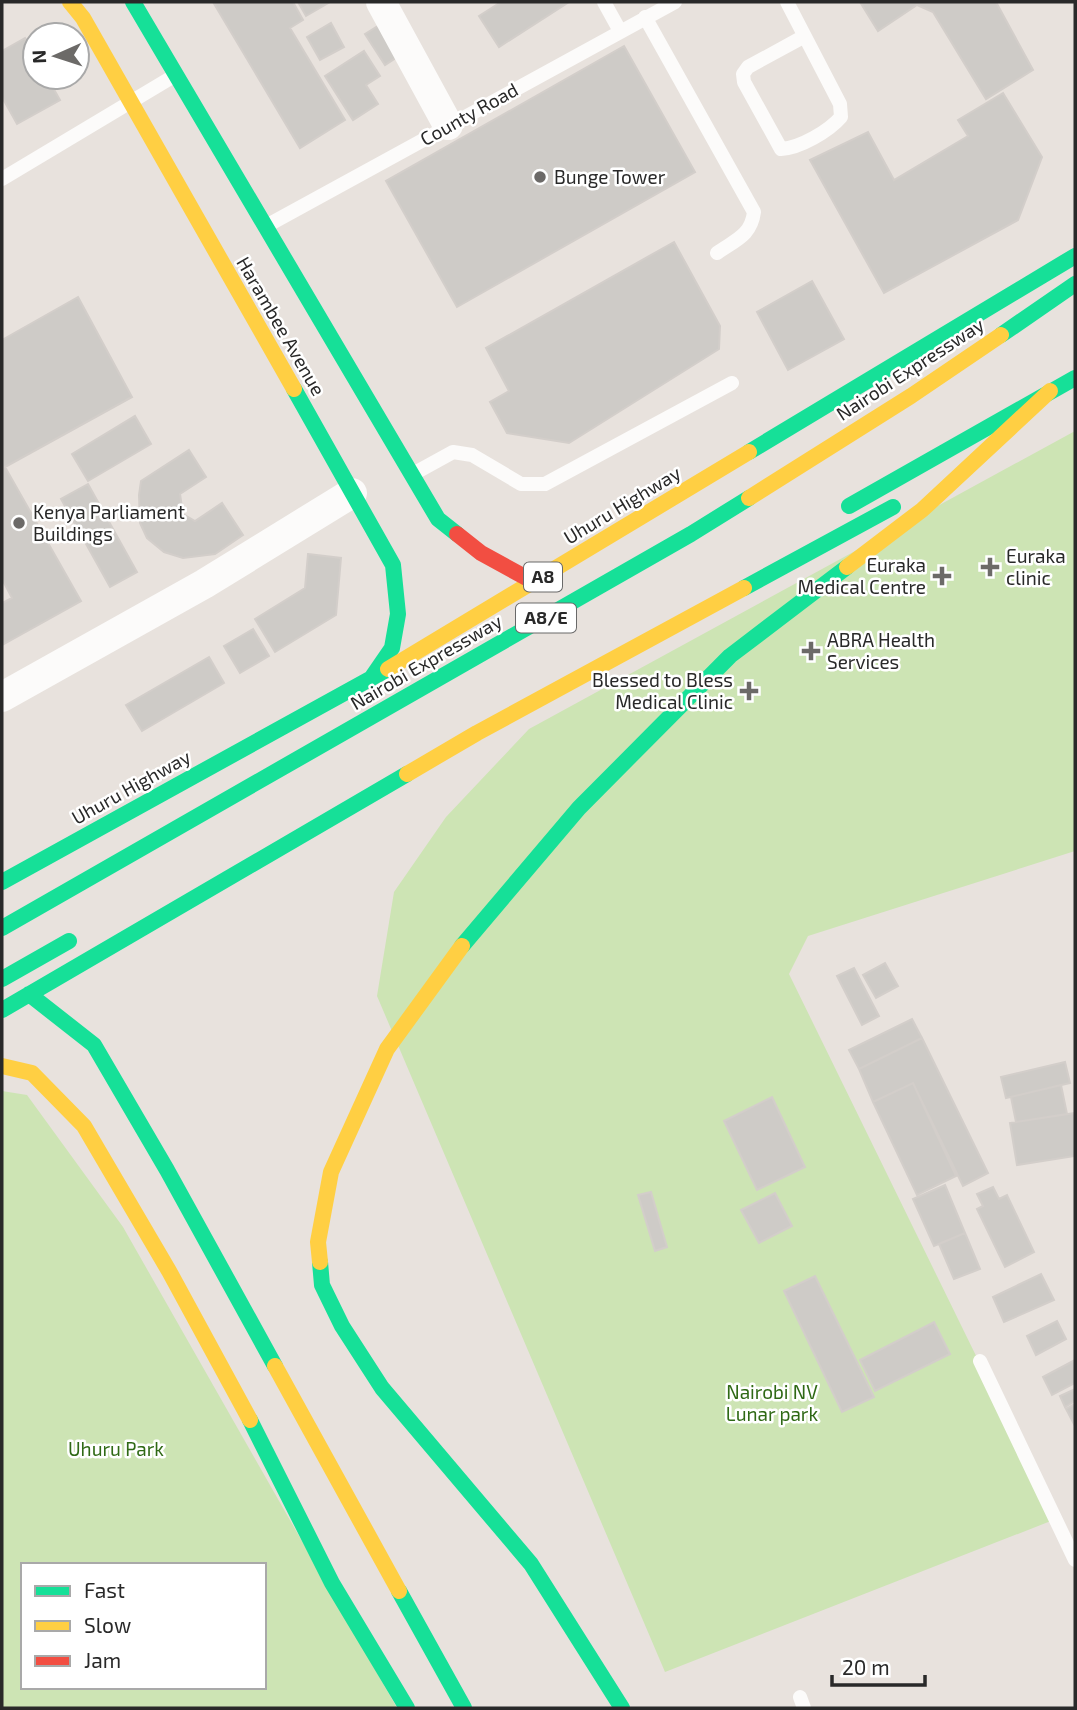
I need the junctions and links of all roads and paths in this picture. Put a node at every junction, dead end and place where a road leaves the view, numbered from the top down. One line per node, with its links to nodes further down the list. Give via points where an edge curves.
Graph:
1 (70, 2): 11 (main road, Harambee Avenue)
2 (133, 2): 10 (main road, Harambee Avenue)
3 (381, 2): 12 (street)
4 (604, 2): 8 (lane)
5 (675, 2): 7 (lane, County Road)
6 (787, 2): 9 (lane)
7 (645, 17): 8 (lane, County Road); 15 (lane, via 754,212 747,233)
8 (620, 31): 12 (lane, County Road)
9 (803, 37): 9 (lane, via 840,104 841,117 834,126 781,149 743,74 748,66)
10 (176, 76): 11 (lane); 14 (main road, Harambee Avenue)
11 (131, 102): 13 (lane); 23 (main road, Harambee Avenue)
12 (448, 125): 14 (lane, County Road)
13 (2, 179)
14 (264, 227): 22 (main road, Harambee Avenue)
15 (717, 253)
16 (1075, 257): 25 (main road, Uhuru Highway / A8)
17 (1075, 284): 31 (main road, Nairobi Expressway / A8/E, via 911,396 691,534)
18 (1075, 378): 20 (main road)
19 (732, 383): 22 (lane, via 545,484 521,484 472,454 453,452)
20 (1050, 391): 24 (main road); 41 (main road, via 922,510 730,656 579,808 474,930 387,1049 331,1171 318,1242 321,1285 342,1326 382,1388 531,1564)
21 (1027, 432): 34 (main road, via 477,733)
22 (411, 474): 25 (main road, Harambee Avenue, via 438,519 481,554)
23 (352, 493): 27 (main road, Harambee Avenue, via 393,565 395,578 398,614 391,648); 28 (street, via 204,584)
24 (837, 513)
25 (534, 582): 27 (main road, Uhuru Highway / A8)
26 (584, 656): 29 (main road, A8/E)
27 (370, 680): 30 (main road, Uhuru Highway / A8)
28 (2, 697)
29 (427, 744)
30 (2, 882)
31 (2, 928)
32 (87, 931): 33 (main road)
33 (2, 979)
34 (29, 994): 35 (main road); 40 (main road, via 94,1045)
35 (2, 1010)
36 (2, 1066): 39 (main road, via 32,1073 84,1126 239,1399 332,1583)
37 (980, 1361): 38 (lane)
38 (1075, 1560)
39 (407, 1708)
40 (464, 1708)
41 (622, 1708)

